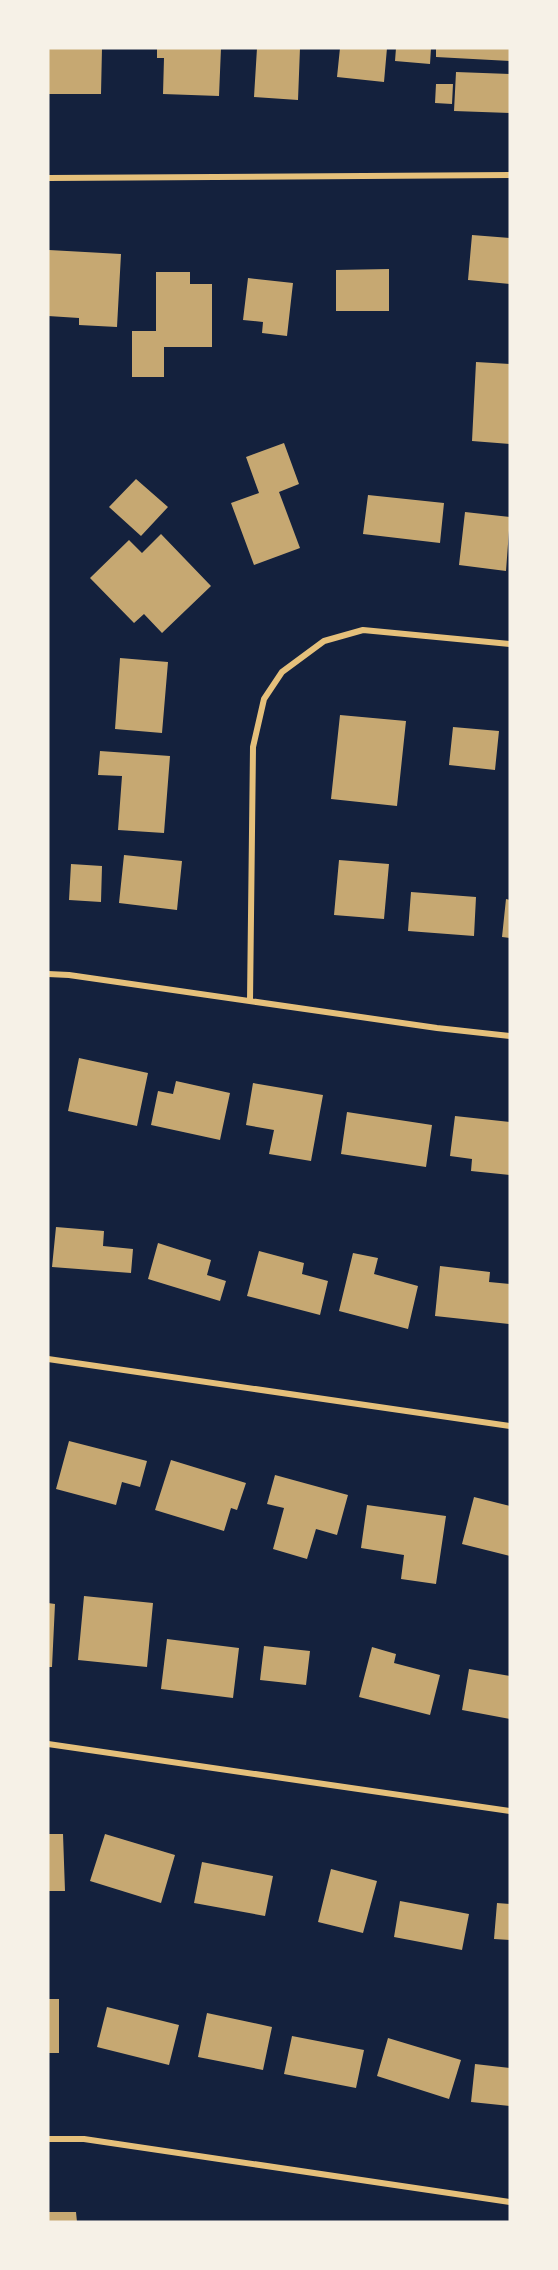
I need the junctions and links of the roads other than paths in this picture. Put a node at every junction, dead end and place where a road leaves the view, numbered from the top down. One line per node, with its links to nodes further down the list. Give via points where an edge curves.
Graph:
1 (510, 175): 2 (street)
2 (48, 178)
3 (510, 644): 5 (street, via 363,630 324,641 282,672 264,699 253,747)
4 (48, 974): 5 (street)
5 (250, 1001): 6 (street)
6 (510, 1036)
7 (48, 1359): 8 (street)
8 (510, 1426)
9 (48, 1744): 10 (street)
10 (510, 1811)
11 (48, 2139): 12 (street, via 84,2139)
12 (510, 2202)

